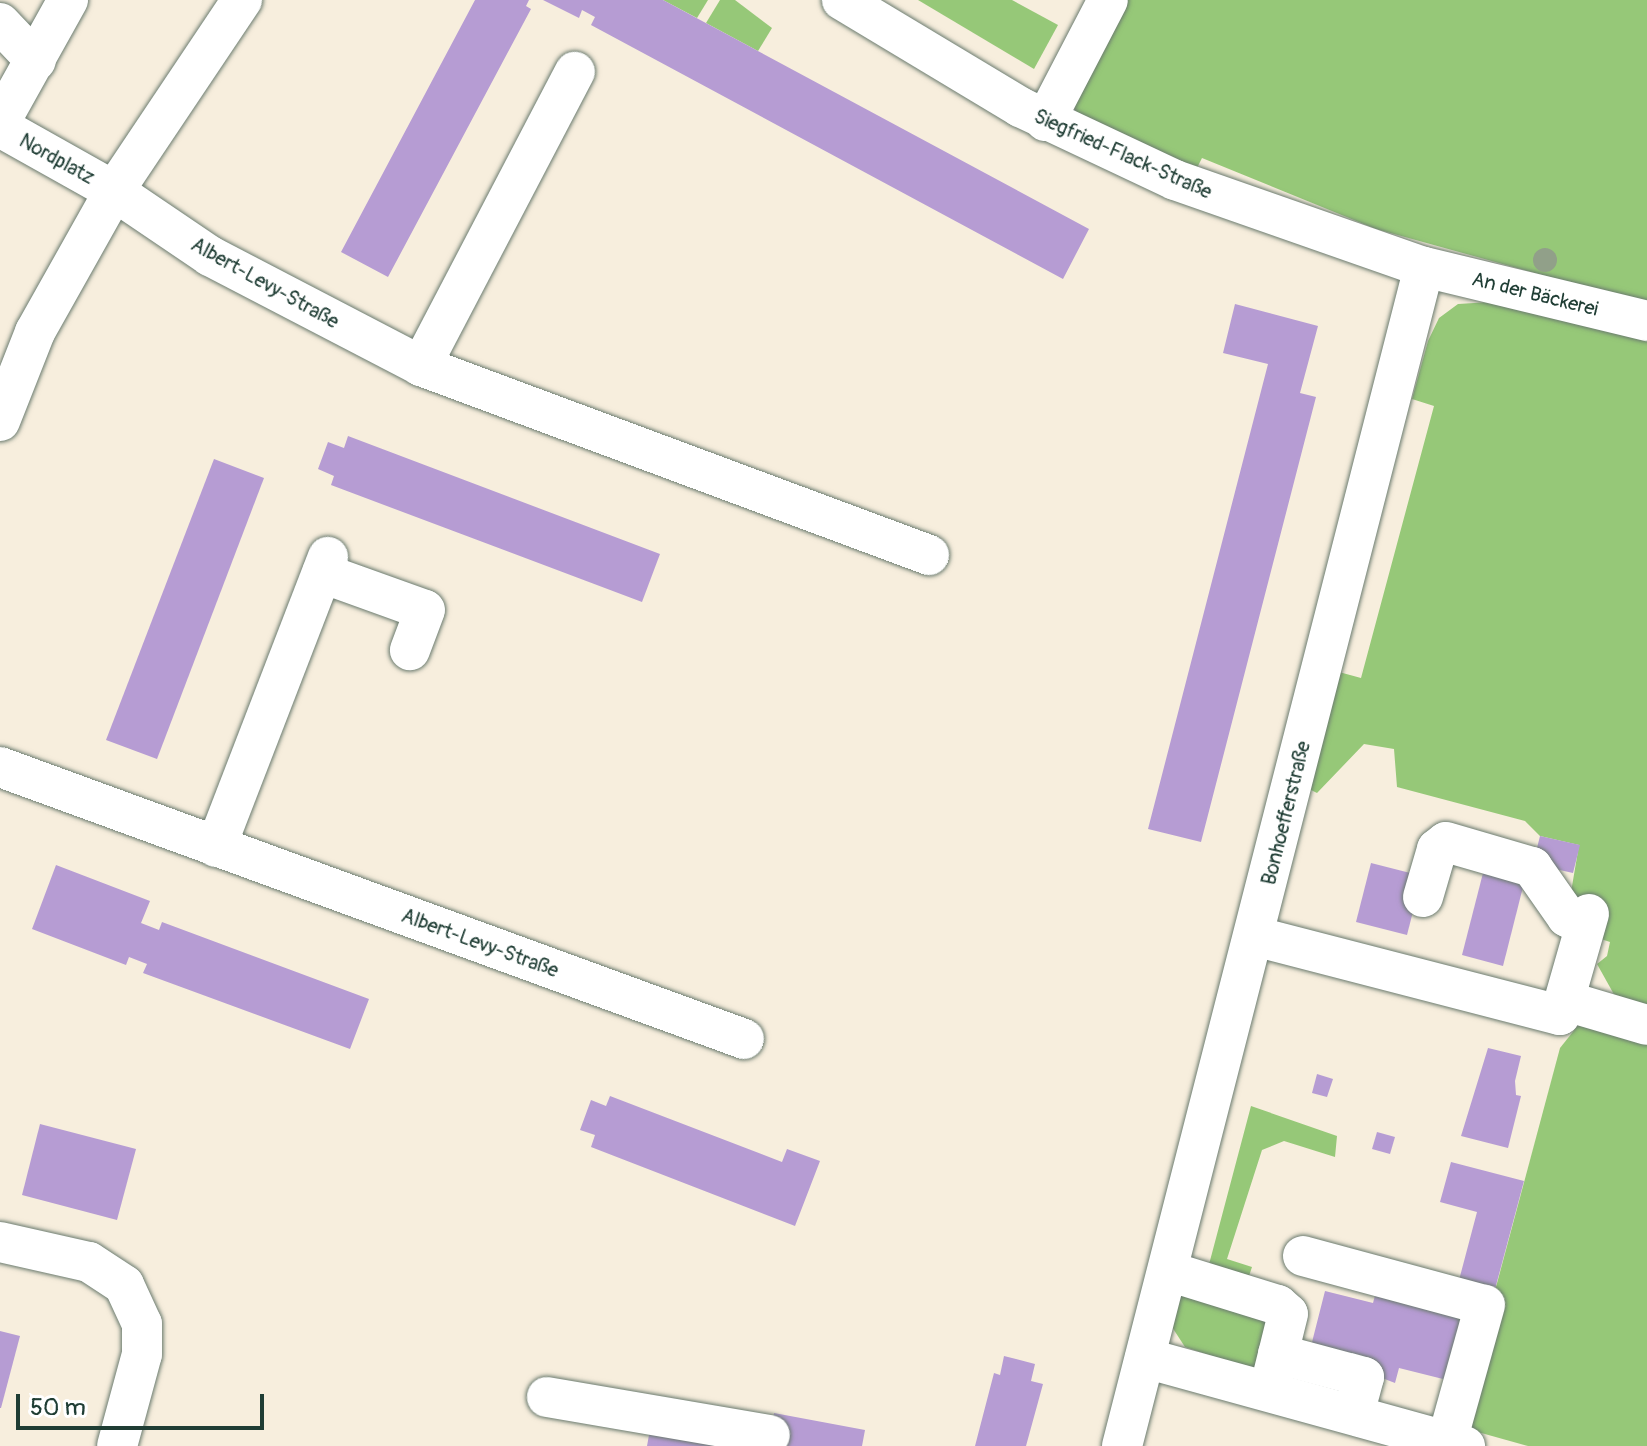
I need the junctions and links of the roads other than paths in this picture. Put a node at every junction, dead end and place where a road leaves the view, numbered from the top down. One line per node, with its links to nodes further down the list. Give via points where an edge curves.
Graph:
1 (68, 0): 6 (street)
2 (242, 0): 10 (street)
3 (842, 0): 8 (street, Siegfried-Flack-Straße)
4 (1108, 0): 8 (street)
5 (0, 23): 6 (street)
6 (36, 61): 9 (street)
7 (575, 72): 13 (street)
8 (1045, 121): 11 (street, Siegfried-Flack-Straße, via 1175,180)
9 (0, 127): 10 (street, Nordplatz)
10 (114, 191): 13 (street, Albert-Levy-Straße, via 210,256); 14 (street, via 35,332)
11 (1424, 267): 12 (street, An der Bäckerei); 20 (street, Bonhoefferstraße)
12 (1647, 321)
13 (421, 366): 15 (street, Albert-Levy-Straße)
14 (0, 421)
15 (929, 555)
16 (410, 650): 18 (street, via 425,610 325,565)
17 (0, 767): 18 (street, Albert-Levy-Straße)
18 (216, 847): 23 (street, Albert-Levy-Straße)
19 (1423, 897): 21 (street, via 1437,849 1446,842 1532,867 1567,917 1587,920)
20 (1254, 936): 21 (street, via 1560,1015); 26 (street, Bonhoefferstraße)
21 (1566, 1001): 22 (street)
22 (1647, 1025)
23 (744, 1039)
24 (0, 1242): 32 (street, via 89,1262 124,1285 142,1324 142,1354)
25 (1303, 1256): 31 (street, via 1485,1305)
26 (1168, 1271): 27 (street, Bonhoefferstraße); 28 (street, via 1278,1305 1288,1314)
27 (1145, 1358): 28 (street); 33 (street, Bonhoefferstraße)
28 (1274, 1372): 31 (street, via 1354,1415)
29 (547, 1397): 30 (street)
30 (770, 1435)
31 (1456, 1444)
32 (117, 1446)
33 (1122, 1446)

